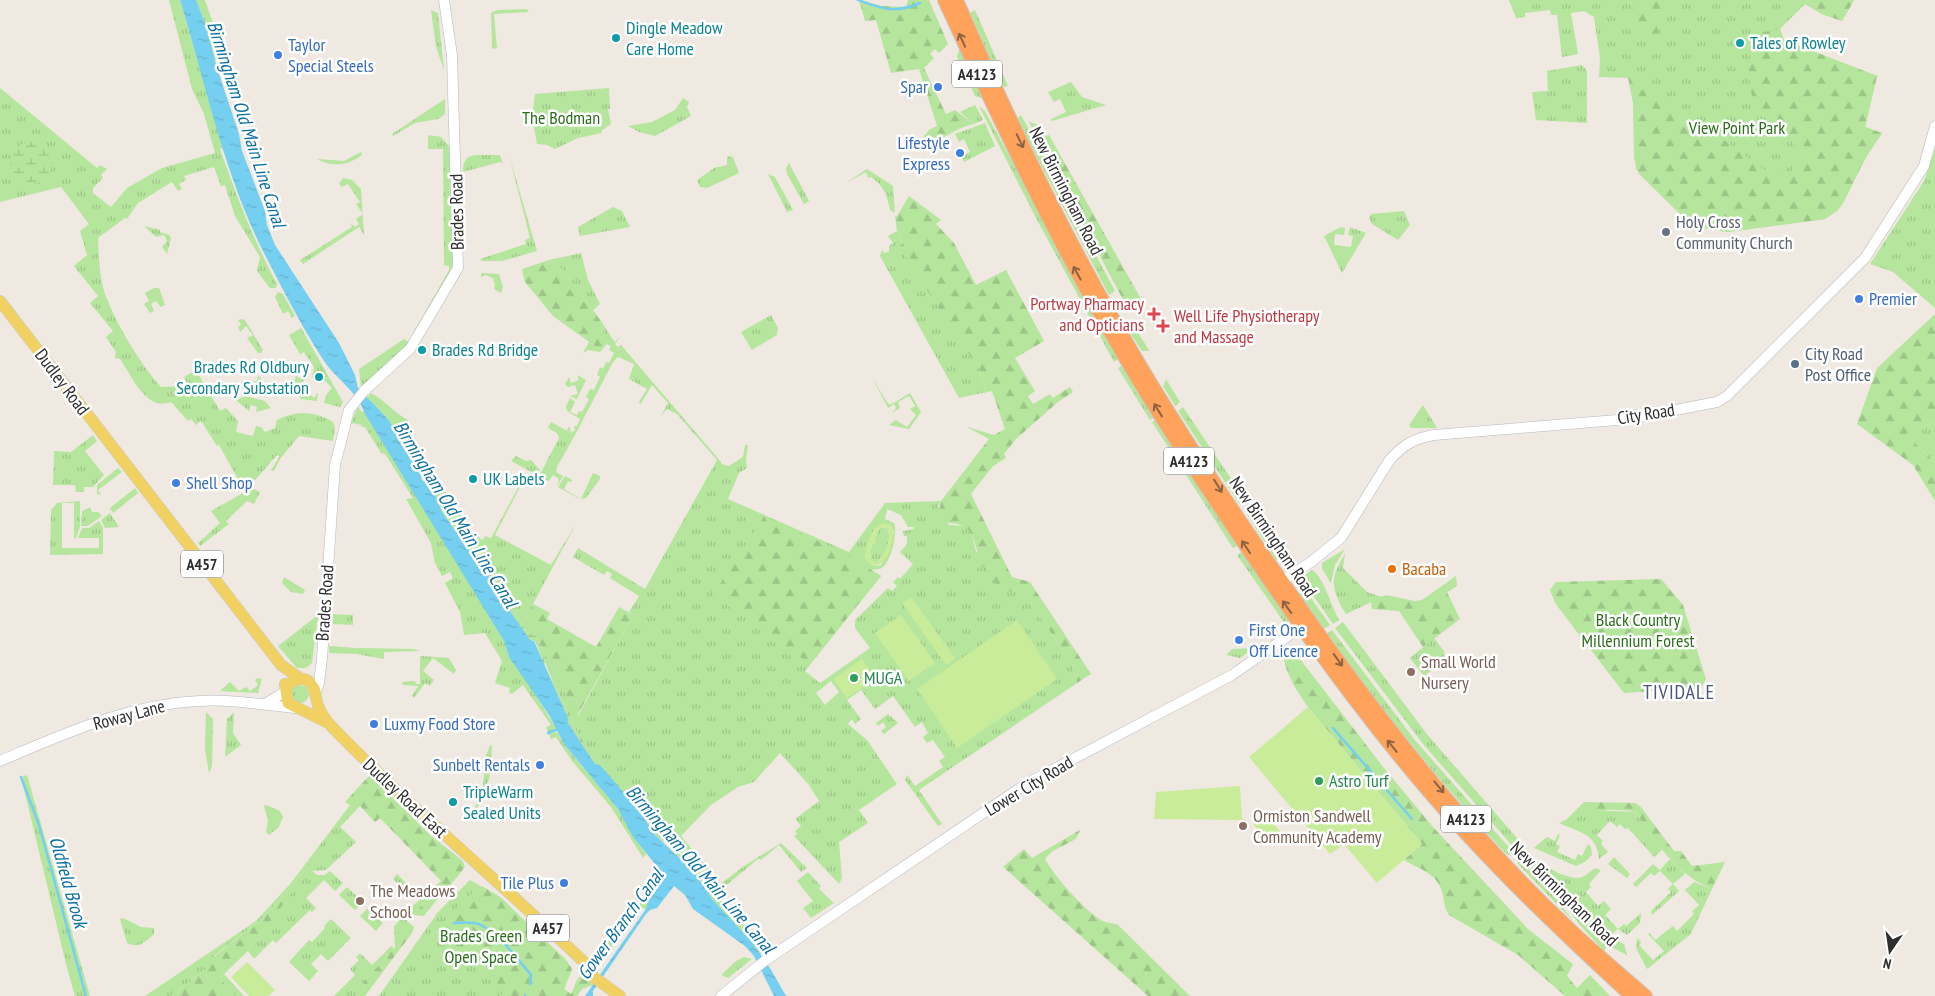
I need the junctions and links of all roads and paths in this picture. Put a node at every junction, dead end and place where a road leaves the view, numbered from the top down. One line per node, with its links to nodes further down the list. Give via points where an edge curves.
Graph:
1 (444, 0): 12 (street, Brades Road, via 452,55 458,268 410,349 348,410 334,465)
2 (944, 0): 5 (highway, New Birmingham Road / A4123)
3 (950, 0): 5 (highway)
4 (957, 0): 8 (highway, New Birmingham Road / A4123, one-way to 8, via 1032,165)
5 (951, 17): 8 (highway, New Birmingham Road / A4123, one-way to 5, via 1014,153)
6 (1935, 126): 10 (street, City Road, via 1924,166 1866,258 1728,396 1717,402 1628,419 1434,435 1413,440 1389,461 1342,538)
7 (0, 301): 9 (main road, Dudley Road / A457)
8 (1113, 329): 10 (highway, New Birmingham Road / A4123, via 1207,490)
9 (123, 462): 13 (main road, Dudley Road East / A457)
10 (1278, 584): 11 (highway, New Birmingham Road / A4123)
11 (1305, 624): 24 (street, Lower City Road, via 1232,675 1026,784 766,960); 25 (highway, New Birmingham Road / A4123, one-way to 11, via 1561,933 1464,832 1352,697); 26 (highway, New Birmingham Road / A4123, one-way to 26, via 1471,826 1567,926)
12 (322, 659): 14 (street, Brades Road, via 312,673); 16 (street, Brades Road)
13 (280, 665): 14 (main road, Dudley Road East / A457); 15 (main road, Dudley Road East / A457)
14 (302, 679): 15 (main road, via 294,680); 16 (main road, Dudley Road East, via 313,685)
15 (286, 690): 17 (street); 18 (main road, Dudley Road East, via 288,703)
16 (315, 696): 18 (main road, via 309,706); 19 (main road, Dudley Road East / A457)
17 (265, 704): 18 (street, Roway Lane); 20 (street, Roway Lane, via 216,700 163,705 96,722)
18 (296, 708): 19 (main road, Dudley Road East / A457)
19 (326, 722): 21 (main road, Dudley Road East / A457, via 584,962)
20 (0, 761)
21 (596, 978): 22 (main road, Dudley Road East / A457); 23 (main road, Dudley Road East / A457)
22 (612, 996)
23 (620, 996)
24 (721, 996)
25 (1631, 996)
26 (1646, 996)

